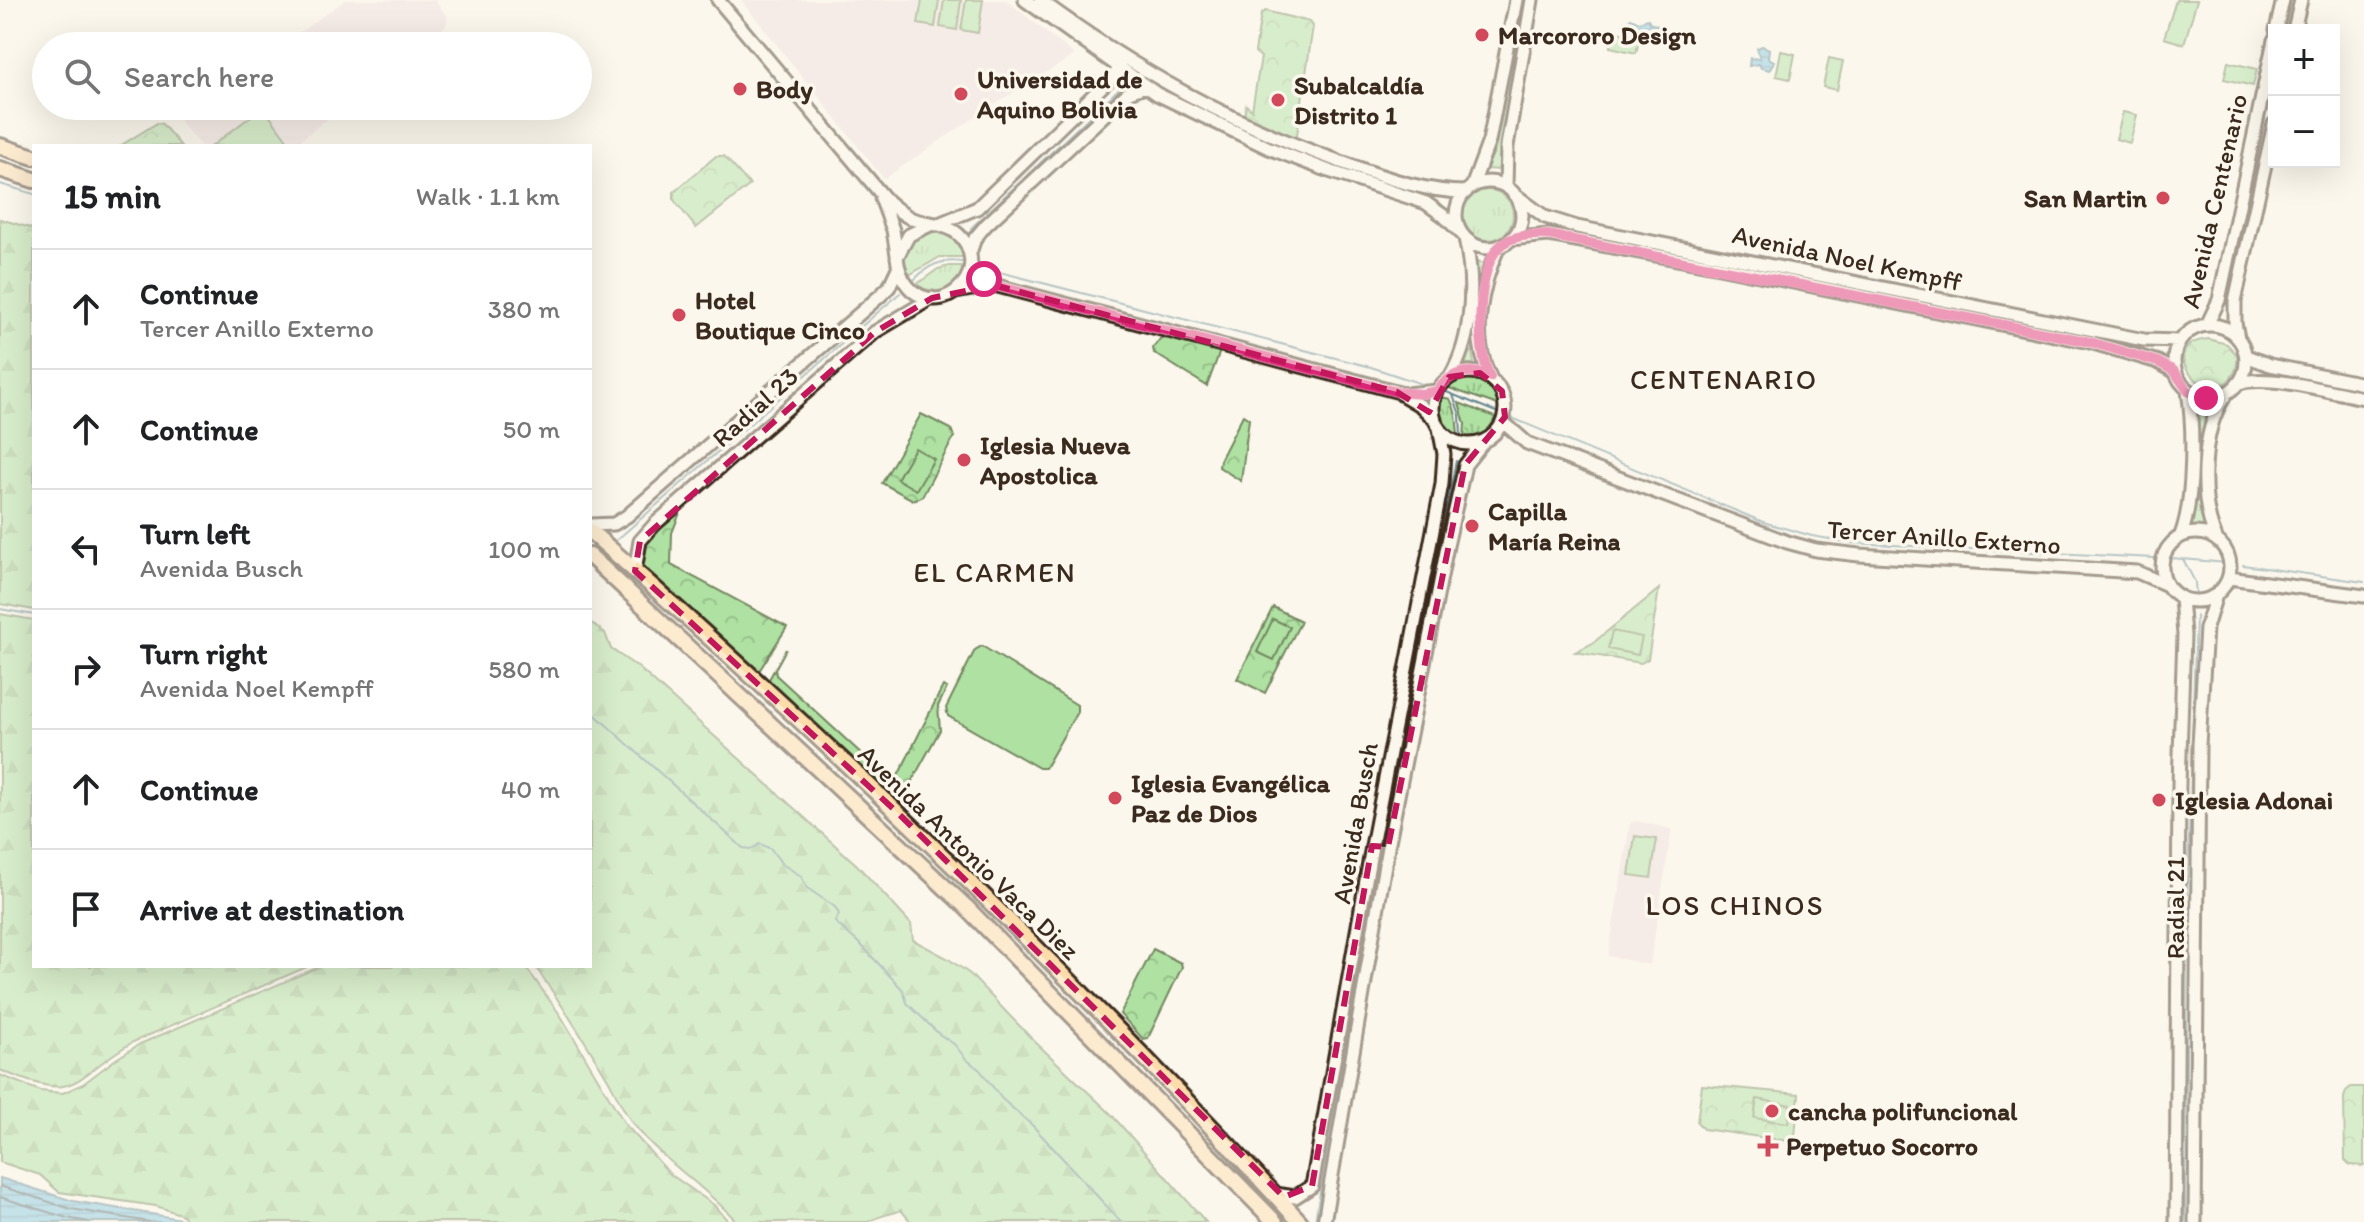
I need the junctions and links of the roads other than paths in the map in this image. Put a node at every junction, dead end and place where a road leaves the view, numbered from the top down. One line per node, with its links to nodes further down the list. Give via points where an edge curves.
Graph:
1 (718, 0): 30 (street)
2 (1025, 0): 8 (street)
3 (1040, 0): 15 (street)
4 (1516, 0): 9 (street)
5 (1532, 0): 12 (street)
6 (2283, 0): 10 (street)
7 (2301, 0): 11 (street)
8 (1042, 14): 15 (street, via 1103,52); 17 (street)
9 (1512, 24): 12 (street, via 1517,30); 13 (street)
10 (2277, 24)
11 (2295, 24)
12 (1528, 28): 14 (street)
13 (1508, 47): 14 (street, via 1518,42); 29 (street, via 1486,156)
14 (1524, 48): 31 (street, via 1505,158)
15 (1112, 50): 19 (street)
16 (2268, 68): 47 (street, Avenida Centenario, via 2219,300)
17 (1120, 69): 18 (street); 19 (street); 32 (street, via 977,208)
18 (1145, 86): 20 (street); 36 (street, via 1129,92 1033,180 979,232)
19 (1171, 86): 21 (street)
20 (1157, 94): 21 (street, via 1170,95 1230,127); 23 (street)
21 (1241, 123): 27 (street)
22 (0, 146): 25 (highway)
23 (1269, 148): 27 (street, via 1284,148 1336,168); 33 (street, via 1426,203)
24 (2268, 151): 48 (street, Avenida Centenario, via 2235,301)
25 (32, 156)
26 (0, 169): 28 (highway)
27 (1363, 170): 29 (street, via 1431,190)
28 (32, 179)
29 (1469, 189): 31 (street, via 1489,182); 33 (street, via 1457,207)
30 (877, 191): 32 (street, via 896,210); 37 (street, via 889,217)
31 (1510, 191): 34 (street, via 1521,217); 38 (street, Avenida Noel Kempff, via 1558,223)
32 (933, 224): 36 (street, via 953,230); 37 (street, via 909,235)
33 (1463, 235): 35 (street, via 1477,246); 52 (street, via 1471,271 1466,334)
34 (1511, 239): 35 (street); 40 (street, Avenida Noel Kempff, via 1548,235)
35 (1499, 246): 53 (street, via 1481,310 1481,352)
36 (970, 253): 39 (street)
37 (898, 263): 45 (street, via 910,289); 67 (street, Radial 23, via 881,295 627,516 614,524)
38 (1763, 263): 40 (street, via 1755,271); 41 (street, Avenida Noel Kempff)
39 (971, 266): 43 (street); 44 (street)
40 (1732, 270): 42 (street, Avenida Noel Kempff)
41 (1818, 275): 42 (street, via 1794,273); 46 (street, Avenida Noel Kempff)
42 (1786, 281): 46 (street, Avenida Noel Kempff)
43 (994, 285): 44 (street); 60 (street)
44 (955, 292): 45 (street)
45 (932, 298): 73 (street, Radial 23, via 865,340 655,524 640,541)
46 (1957, 309): 49 (street, via 2144,340); 51 (street, Avenida Noel Kempff, via 2090,342)
47 (2207, 325): 48 (street); 49 (street, via 2189,331)
48 (2238, 338): 50 (street)
49 (2180, 341): 51 (street)
50 (2246, 356): 54 (street); 55 (street)
51 (2174, 371): 57 (street)
52 (1449, 377): 53 (street, via 1470,371); 56 (street)
53 (1490, 377): 63 (street, via 1504,397)
54 (2239, 383): 58 (street, via 2268,381); 61 (street)
55 (2364, 384)
56 (1437, 391): 60 (street); 64 (street)
57 (2188, 391): 61 (street, via 2206,398); 69 (street, via 2189,496)
58 (2327, 391): 59 (street); 62 (street)
59 (2364, 391)
60 (1397, 392): 64 (street, via 1421,406)
61 (2225, 395): 70 (street, via 2209,430 2206,502)
62 (2364, 398)
63 (1503, 422): 65 (street); 66 (street, Tercer Anillo Externo)
64 (1437, 424): 65 (street, via 1459,443); 81 (street, Avenida Busch, via 1444,454 1442,484)
65 (1486, 440): 66 (street, Tercer Anillo Externo); 81 (street, Avenida Busch, via 1468,459 1460,483)
66 (1527, 443): 74 (street, Tercer Anillo Externo, via 1816,550)
67 (592, 525)
68 (592, 533): 73 (highway, Avenida Antonio Vaca Diez)
69 (2181, 535): 70 (street, via 2199,532); 72 (street)
70 (2216, 538): 75 (street, via 2230,560)
71 (592, 558): 80 (highway, Avenida Antonio Vaca Diez)
72 (2162, 561): 74 (street, Tercer Anillo Externo); 76 (street)
73 (635, 571): 82 (highway, Avenida Antonio Vaca Diez)
74 (2137, 572): 76 (street, Tercer Anillo Externo)
75 (2229, 578): 77 (street); 78 (street)
76 (2167, 585): 79 (street)
77 (2216, 595): 79 (street); 83 (street, Radial 21, via 2204,649)
78 (2364, 596)
79 (2181, 598): 83 (street, Radial 21)
80 (662, 625): 82 (highway, via 710,662 719,661); 86 (highway, Avenida Antonio Vaca Diez, via 966,907)
81 (1417, 650): 85 (street, Avenida Busch)
82 (723, 652): 87 (highway, Avenida Antonio Vaca Diez, via 899,814)
83 (2187, 850): 84 (street, Radial 21); 84 (street, Radial 21)
84 (2186, 1027): 89 (street, Radial 21); 89 (street, Radial 21)
85 (1348, 1030): 88 (street, Avenida Busch, via 1312,1186 1295,1197); 92 (street, Avenida Busch)
86 (1172, 1114): 87 (highway, via 1184,1107); 90 (highway, Avenida Antonio Vaca Diez)
87 (1228, 1145): 88 (highway, Avenida Antonio Vaca Diez)
88 (1275, 1194): 91 (highway, Avenida Antonio Vaca Diez)
89 (2186, 1208): 93 (street, Radial 21); 94 (street, Radial 21)
90 (1275, 1222)
91 (1300, 1222)
92 (1324, 1222)
93 (2176, 1222)
94 (2195, 1222)

